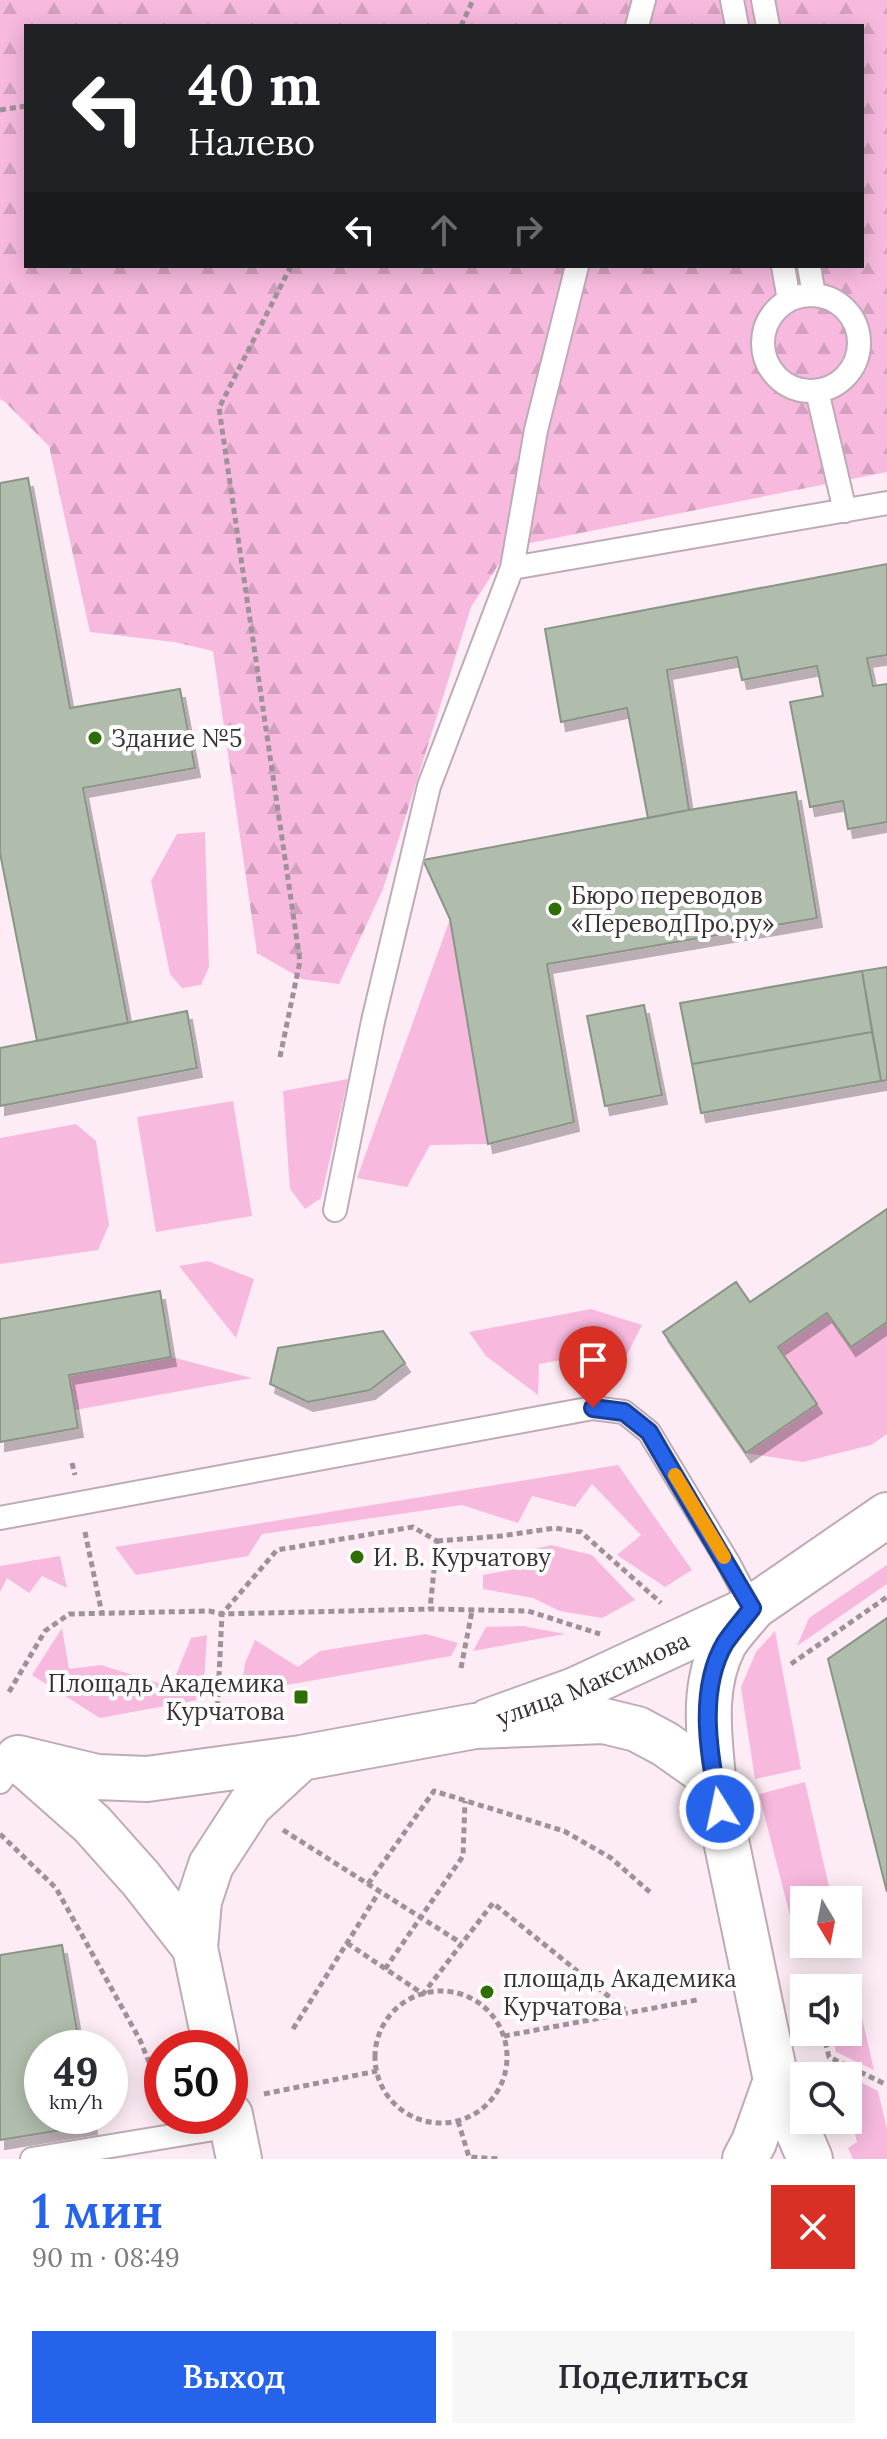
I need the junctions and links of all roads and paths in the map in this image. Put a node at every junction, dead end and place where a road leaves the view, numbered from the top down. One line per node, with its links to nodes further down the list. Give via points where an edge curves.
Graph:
1 (473, 0): 5 (path)
2 (644, 0): 6 (lane)
3 (732, 0): 7 (lane)
4 (763, 0): 8 (lane)
5 (462, 24)
6 (638, 24)
7 (737, 24)
8 (768, 24)
9 (24, 106): 10 (path)
10 (0, 110)
11 (290, 268): 21 (path, via 219,408 300,961)
12 (576, 268): 20 (lane, via 536,430)
13 (783, 268): 16 (lane)
14 (809, 268): 15 (lane)
15 (814, 295): 16 (lane); 17 (lane, via 843,307 853,320 859,350 845,378)
16 (789, 300): 17 (lane, via 768,321 763,350 776,377)
17 (817, 391): 19 (lane)
18 (887, 503): 19 (lane)
19 (845, 511): 20 (lane)
20 (512, 568): 22 (lane, via 429,786)
21 (280, 1057)
22 (335, 1210)
23 (72, 1463): 24 (path)
24 (80, 1504): 26 (lane); 30 (lane, via 593,1408 624,1412 652,1436); 33 (path)
25 (887, 1515): 30 (main road, улица Максимова)
26 (0, 1518)
27 (437, 1541): 29 (path, via 555,1528 581,1532); 31 (path); 34 (path, via 413,1527 277,1550)
28 (887, 1597): 36 (path)
29 (661, 1603)
30 (752, 1608): 40 (main road, улица Максимова, via 589,1684); 43 (main road, улица Максимова, via 725,1644 713,1674 708,1716)
31 (430, 1609): 32 (path); 34 (path)
32 (472, 1611): 35 (path, via 528,1611); 37 (path)
33 (102, 1614): 34 (path); 38 (path, via 69,1614 45,1631)
34 (222, 1614): 39 (path)
35 (602, 1635)
36 (791, 1664)
37 (461, 1668)
38 (9, 1692)
39 (217, 1717)
40 (475, 1726): 41 (main road); 43 (main road, via 604,1721 637,1729)
41 (301, 1758): 42 (main road, via 147,1779); 53 (main road, via 250,1805 211,1865 199,1901)
42 (6, 1762): 53 (main road, via 92,1824)
43 (713, 1778): 64 (main road, улица Максимова)
44 (465, 1801): 47 (path, via 434,1791); 49 (path, via 564,1831 611,1858); 50 (path, via 463,1856)
45 (274, 1824): 47 (path)
46 (0, 1834): 62 (path, via 56,1888)
47 (368, 1884): 48 (path)
48 (379, 1892): 50 (path); 51 (path)
49 (652, 1894)
50 (420, 1917): 52 (path); 54 (path)
51 (347, 1943): 54 (path); 58 (path)
52 (461, 1943): 55 (path); 57 (path, via 493,1903)
53 (195, 1948): 59 (main road)
54 (385, 1969): 55 (path)
55 (423, 1994): 60 (path, via 447,1991 480,2003); 63 (path, via 386,2020 378,2039)
56 (697, 2000): 57 (path)
57 (628, 2012): 60 (path)
58 (293, 2029)
59 (212, 2030)
60 (504, 2036): 67 (path, via 507,2067 501,2086 490,2102)
61 (826, 2046): 65 (path, via 829,2057)
62 (144, 2050)
63 (377, 2071): 66 (path); 67 (path, via 401,2110 439,2123)
64 (776, 2080): 71 (main road); 72 (main road, улица Максимова)
65 (887, 2085)
66 (248, 2121)
67 (458, 2121): 70 (path, via 469,2157)
68 (181, 2134): 69 (lane)
69 (32, 2159)
70 (500, 2159)
71 (745, 2159)
72 (810, 2159)

